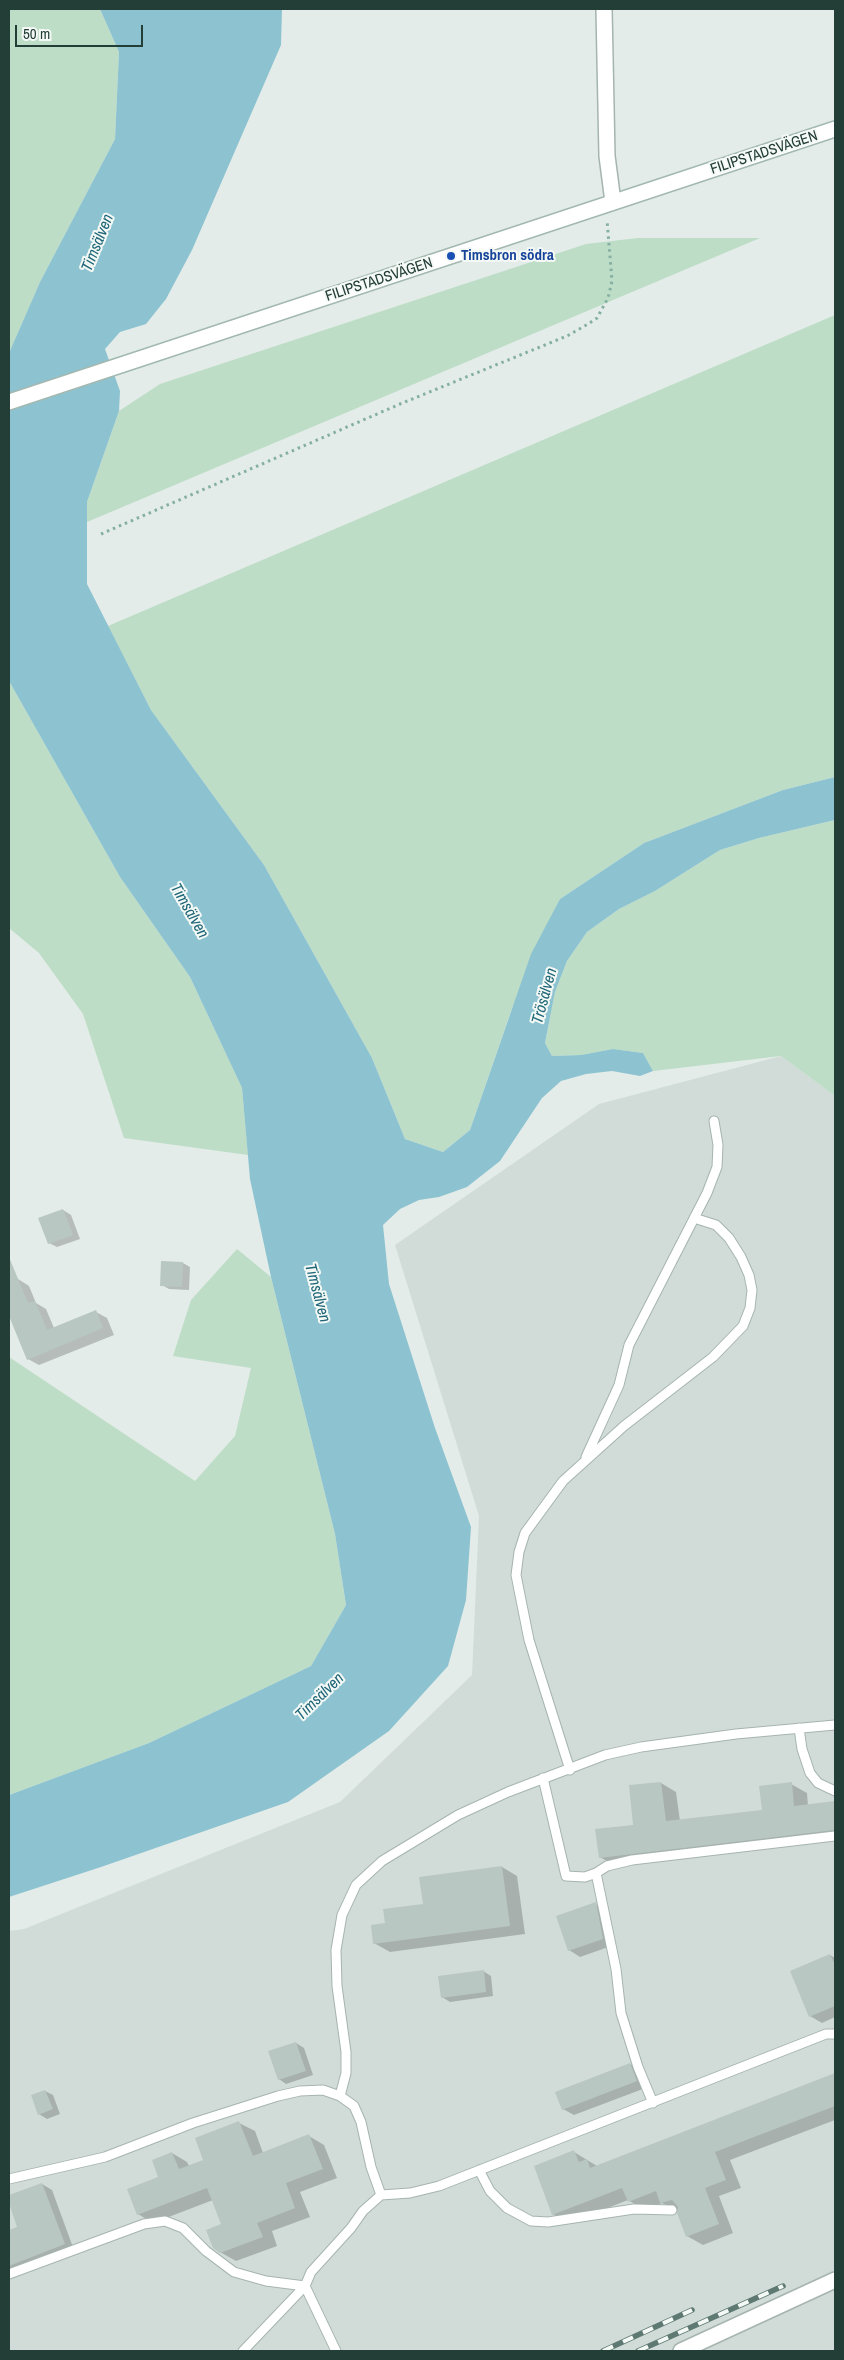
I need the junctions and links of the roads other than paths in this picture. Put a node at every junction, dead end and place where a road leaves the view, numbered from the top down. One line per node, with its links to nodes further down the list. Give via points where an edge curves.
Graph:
1 (604, 9): 3 (main road, via 607,156)
2 (835, 129): 3 (main road, FILIPSTADSVÄGEN)
3 (613, 202): 4 (main road, FILIPSTADSVÄGEN)
4 (9, 402)
5 (714, 1121): 6 (lane, via 717,1167)
6 (694, 1218): 7 (lane, via 629,1345 619,1385); 7 (lane, via 716,1225 741,1257 752,1290 743,1326 713,1357 624,1426 594,1451)
7 (582, 1466): 10 (lane, via 563,1481 525,1533 516,1575 528,1640)
8 (835, 1725): 9 (lane)
9 (799, 1728): 10 (lane, via 641,1747 605,1755); 12 (lane, via 810,1773 818,1783)
10 (570, 1770): 11 (lane)
11 (543, 1778): 14 (lane, via 566,1876 585,1877); 16 (lane, via 458,1815 382,1861 356,1885 342,1915 336,1950 337,1986 346,2052 346,2073)
12 (835, 1791)
13 (835, 1836): 14 (lane, via 632,1860 607,1866)
14 (596, 1873): 17 (lane, via 616,1969 621,2013)
15 (835, 2034): 17 (lane, via 826,2034)
16 (340, 2096): 19 (lane, via 323,2090 278,2096 193,2123 105,2157); 20 (lane, via 354,2106 361,2122)
17 (653, 2103): 18 (lane)
18 (479, 2170): 20 (lane, via 438,2186 410,2193); 21 (lane, via 490,2191 507,2208 531,2220 557,2221 634,2209)
19 (9, 2179)
20 (380, 2195): 24 (lane, via 311,2272)
21 (672, 2210)
22 (9, 2274): 24 (lane, via 144,2224 165,2221 183,2228 234,2272 266,2281)
23 (835, 2280): 27 (main road)
24 (305, 2286): 25 (lane); 26 (lane)
25 (243, 2351)
26 (336, 2351)
27 (681, 2351)

